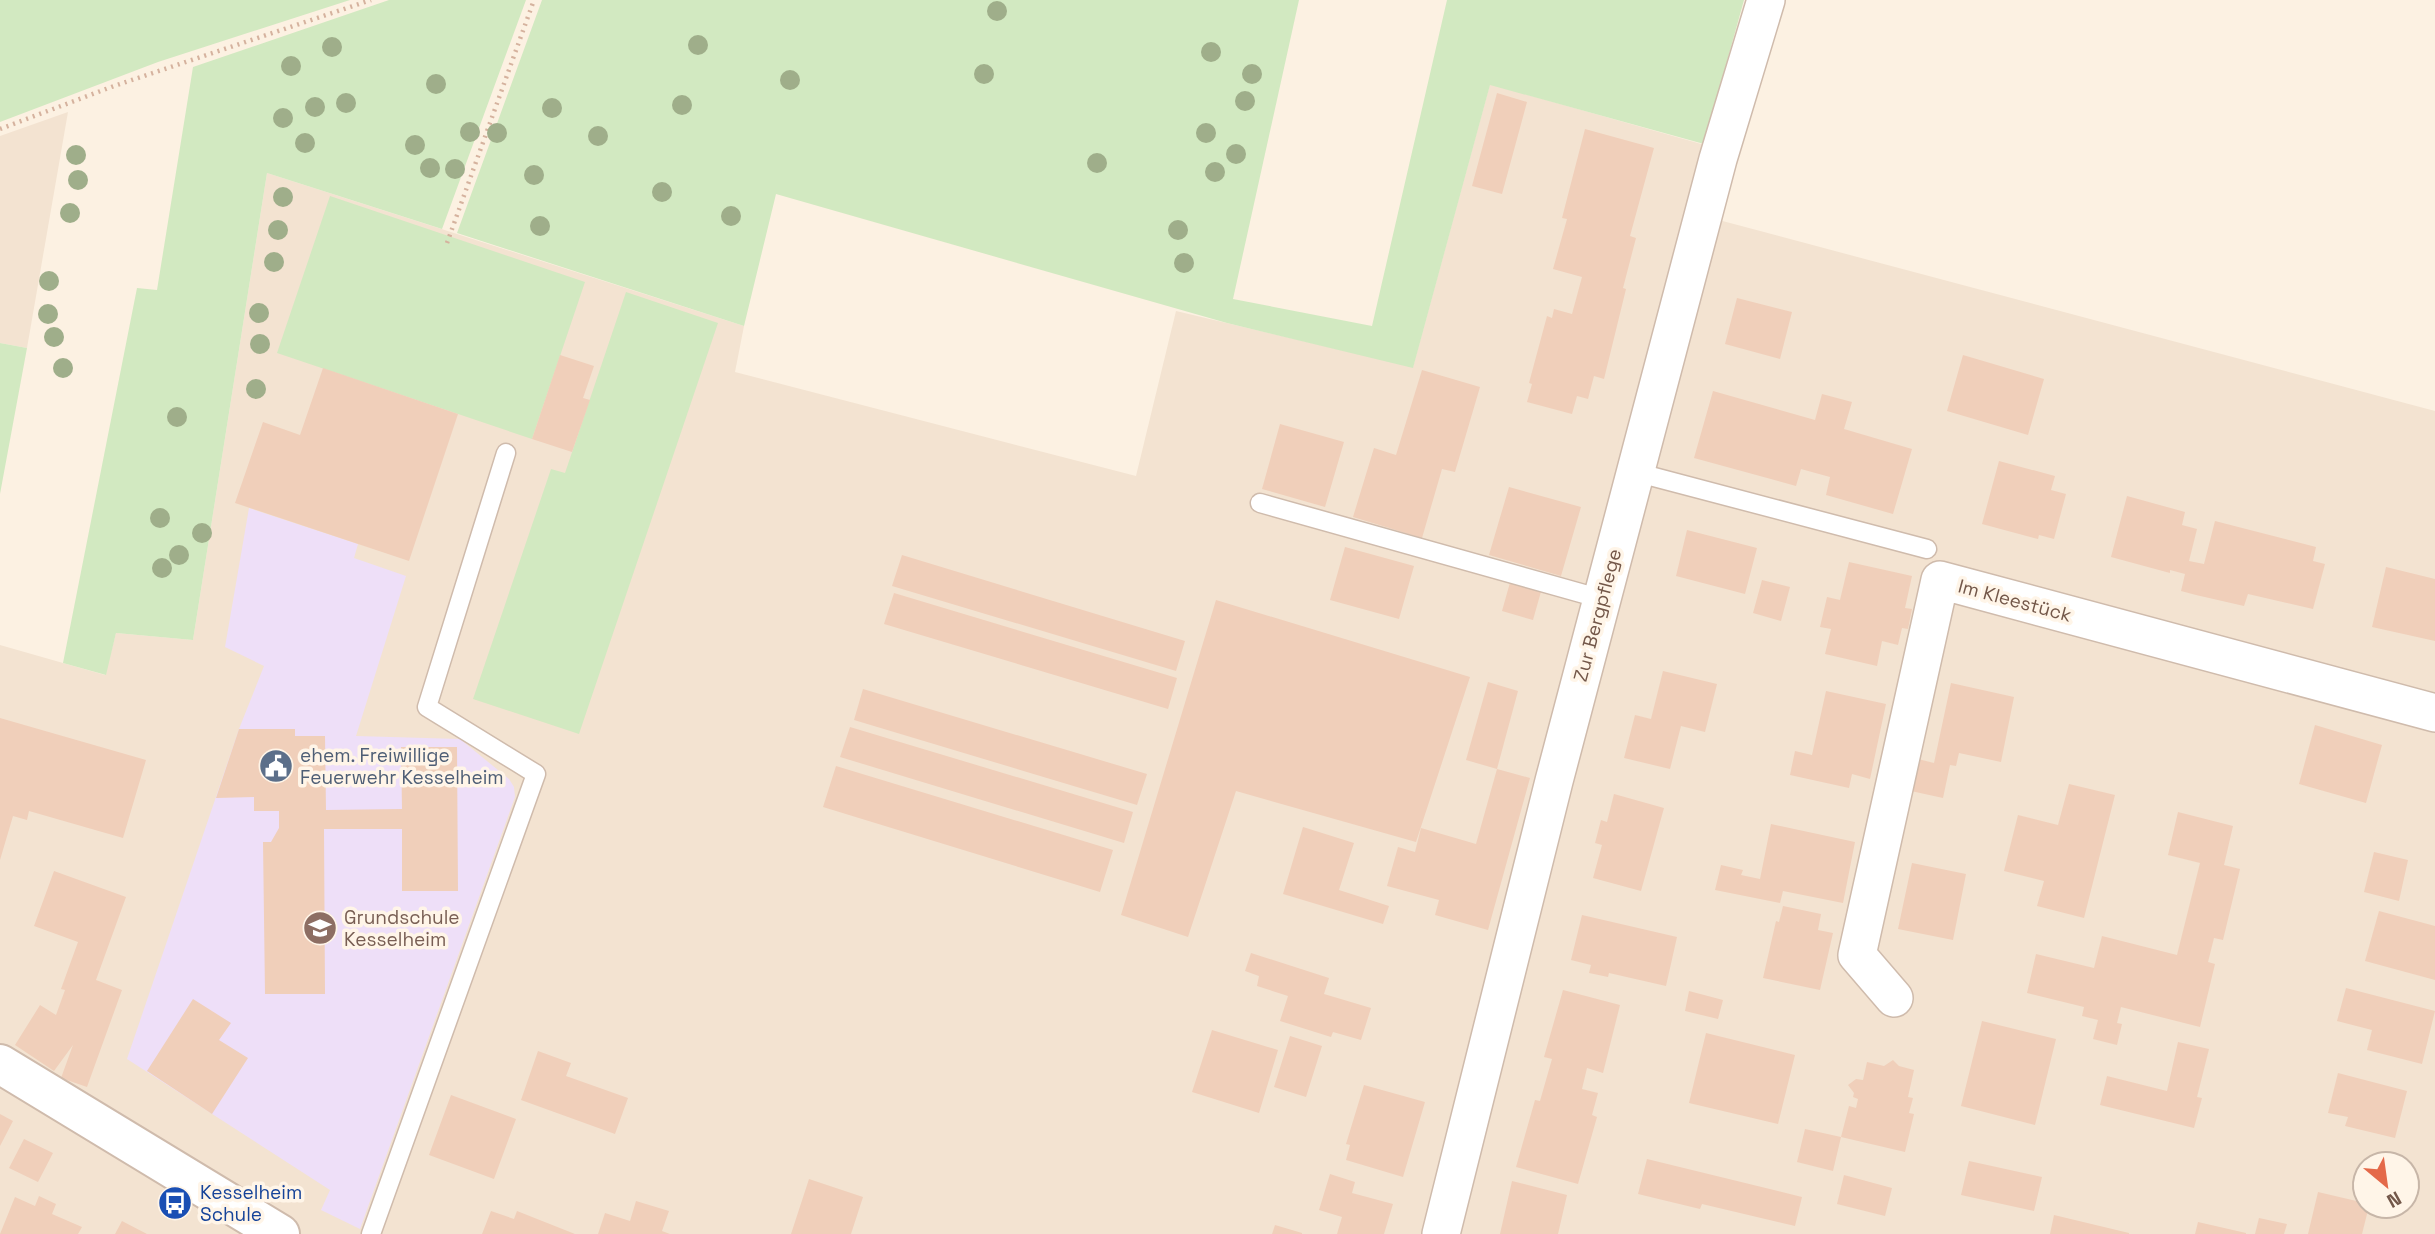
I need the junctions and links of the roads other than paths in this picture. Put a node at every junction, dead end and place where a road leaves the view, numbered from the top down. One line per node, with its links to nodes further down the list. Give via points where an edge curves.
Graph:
1 (1766, 0): 3 (street, Zur Bergpflege, via 1718,159)
2 (506, 453): 11 (lane, via 427,707 536,774)
3 (1635, 472): 5 (lane); 6 (street, Zur Bergpflege)
4 (1260, 503): 6 (lane)
5 (1927, 549)
6 (1602, 599): 12 (street, Zur Bergpflege)
7 (2435, 713): 8 (street, Im Kleestück, via 1940,580 1857,956)
8 (1894, 998)
9 (0, 1064): 10 (street)
10 (280, 1234)
11 (371, 1234)
12 (1441, 1234)

